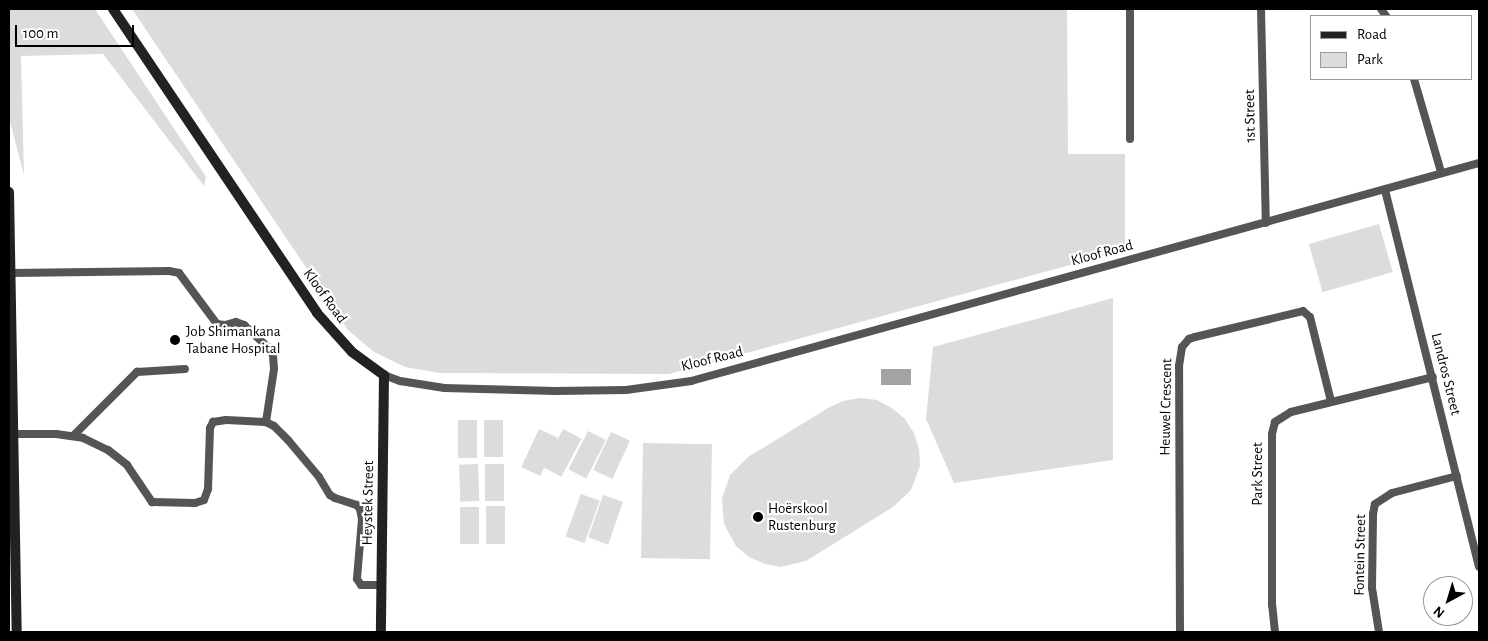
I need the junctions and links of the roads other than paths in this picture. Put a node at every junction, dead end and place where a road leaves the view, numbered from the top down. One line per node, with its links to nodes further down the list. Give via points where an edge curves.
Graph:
1 (113, 9): 13 (street, Kloof Road, via 317,313 352,352)
2 (1130, 9): 5 (street)
3 (1261, 9): 10 (street, 1st Street)
4 (1414, 80): 7 (street)
5 (1130, 139)
6 (1479, 163): 7 (street, Kloof Road)
7 (1441, 172): 8 (street, Kloof Road)
8 (1386, 190): 10 (street, Kloof Road); 14 (street, Landros Street)
9 (9, 192): 11 (street)
10 (1266, 223): 13 (street, Kloof Road, via 658,387 555,391 444,388)
11 (11, 274): 16 (street, via 179,273 217,324 244,324 273,355); 17 (street)
12 (185, 369): 18 (street, via 137,372)
13 (384, 375): 21 (street, Heystek Street)
14 (1433, 377): 15 (street, Park Street); 19 (street, Landros Street)
15 (1331, 401): 24 (street, Heuwel Crescent, via 1310,317 1303,311 1195,337 1182,347 1179,366); 25 (street, Park Street, via 1284,415 1273,428 1272,604)
16 (266, 422): 18 (street, via 213,422 210,428 208,489 204,500 195,503 152,502 134,473 118,457); 21 (street, via 288,440 330,495 360,509 357,579 361,585)
17 (14, 434): 18 (street); 22 (street)
18 (73, 436)
19 (1457, 476): 20 (street, Landros Street); 26 (street, Fontein Street, via 1392,493 1375,504 1372,588)
20 (1479, 566)
21 (382, 585): 23 (street, Heystek Street)
22 (16, 632)
23 (381, 632)
24 (1180, 632)
25 (1276, 632)
26 (1379, 632)

